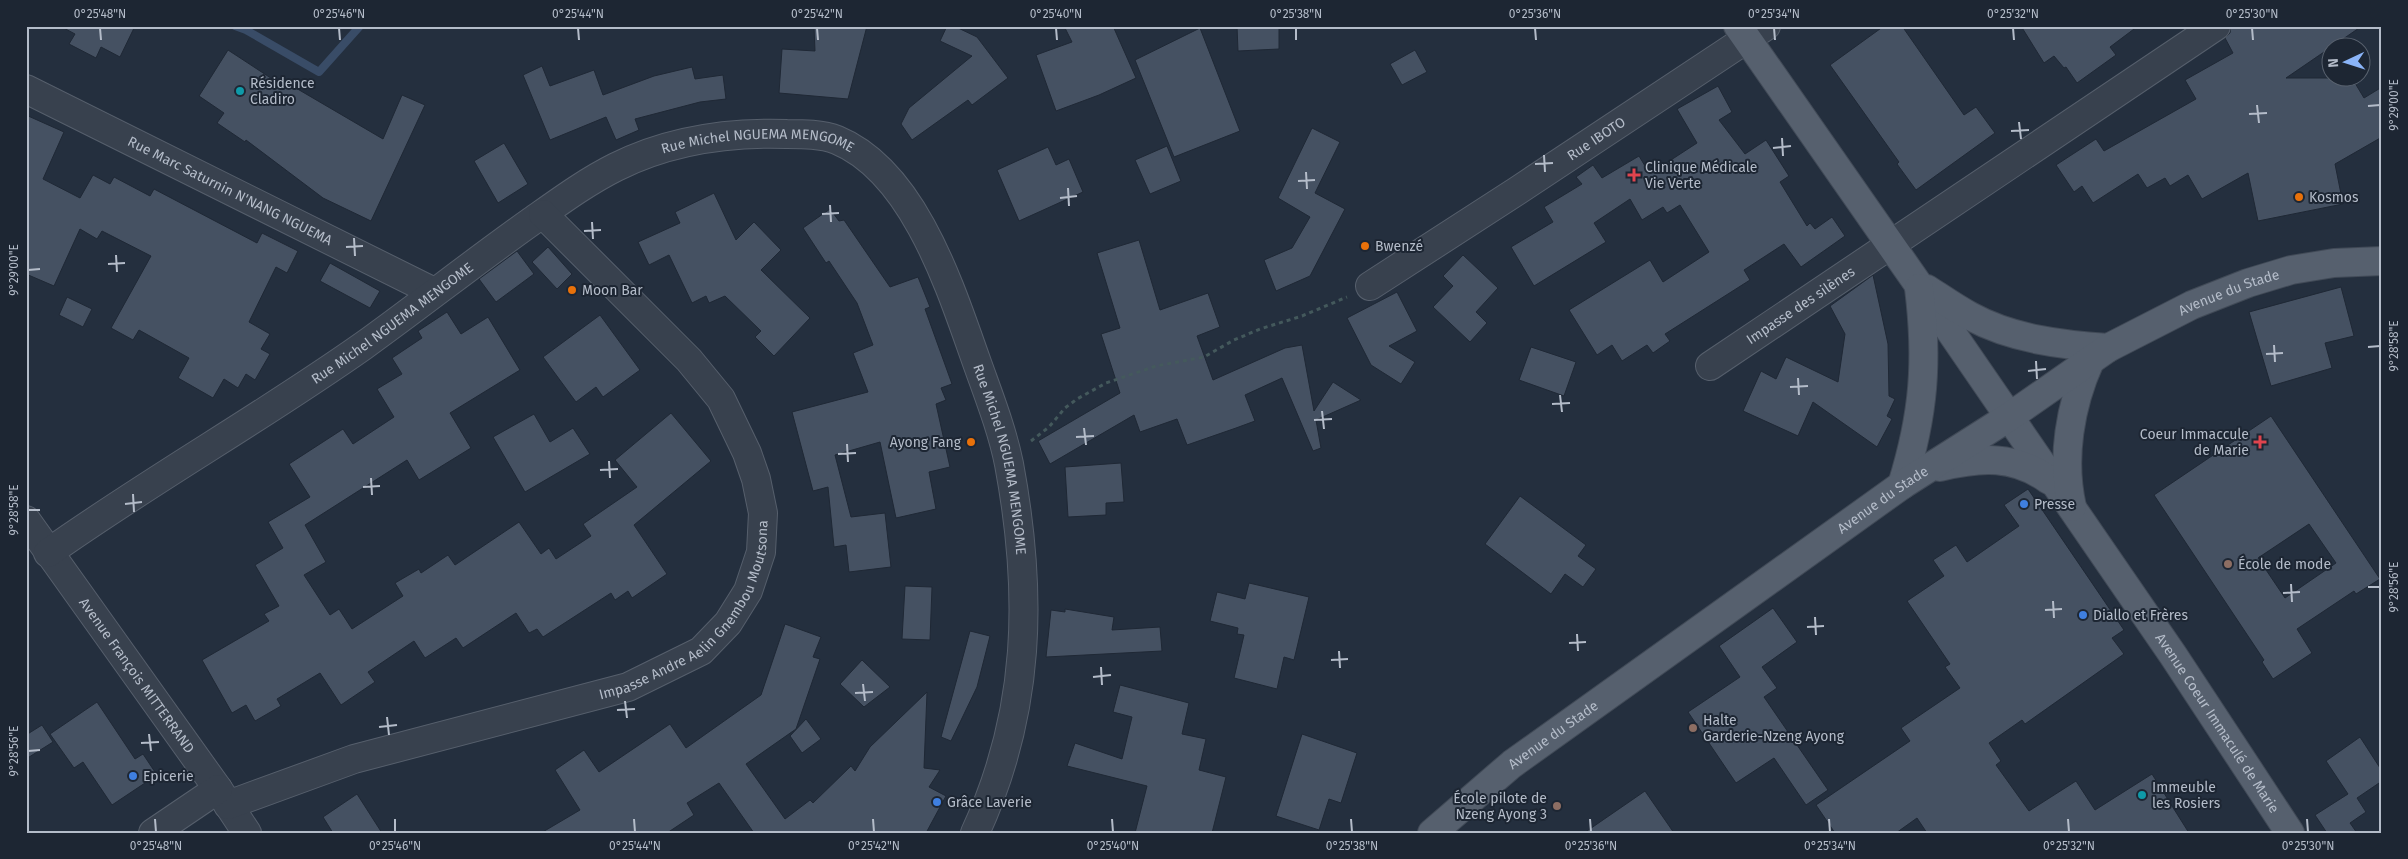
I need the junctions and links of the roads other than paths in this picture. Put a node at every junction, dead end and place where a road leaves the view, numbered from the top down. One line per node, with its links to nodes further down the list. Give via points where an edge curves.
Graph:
1 (2216, 26): 5 (street, Impasse des silènes)
2 (1750, 31): 5 (main road, Avenue Coeur Immaculé de Marie); 8 (street, Rue IBOTO, via 1509,197)
3 (26, 89): 9 (street, Rue Marc Saturnin N'NANG NGUEMA)
4 (543, 214): 9 (street, Rue Michel NGUEMA MENGOME); 19 (street, Impasse Andre Aelin Gnembou Moutsona, via 689,360 721,399 747,453 763,513 761,552 748,591 728,623 701,651 628,687 354,759 281,784); 22 (street, Rue Michel NGUEMA MENGOME, via 617,167 662,149 695,140 766,133 833,138 876,165 900,192 920,225 969,340 1006,454 1022,560 1023,622 1018,698 1004,759)
5 (1891, 245): 7 (main road, Avenue Coeur Immaculé de Marie); 11 (street, Impasse des silènes)
6 (2382, 261): 10 (main road, Avenue du Stade, via 2326,264 2248,283 2192,305)
7 (1918, 284): 10 (main road, via 1971,317 1995,327); 12 (main road, Avenue Coeur Immaculé de Marie); 15 (main road, via 1924,332 1923,389 1918,426)
8 (1370, 286)
9 (434, 292): 18 (street, Rue Michel NGUEMA MENGOME, via 298,390 112,508)
10 (2099, 355): 12 (main road, Avenue du Stade); 16 (main road, via 2076,396 2067,472)
11 (1710, 366)
12 (2009, 417): 13 (main road, Avenue du Stade); 14 (main road, Avenue Coeur Immaculé de Marie)
13 (1928, 471): 14 (main road, via 1997,459 2016,462); 15 (main road, Avenue du Stade)
14 (2053, 482): 16 (main road, Avenue Coeur Immaculé de Marie)
15 (1902, 485): 23 (main road, Avenue du Stade, via 1512,764)
16 (2073, 513): 24 (main road, Avenue Coeur Immaculé de Marie, via 2173,655)
17 (26, 520): 18 (street, Avenue François MITTERRAND)
18 (48, 553): 19 (street, Avenue François MITTERRAND)
19 (223, 797): 20 (street, Impasse Andre Aelin Gnembou Moutsona); 21 (street, Avenue François MITTERRAND)
20 (153, 833)
21 (247, 833)
22 (975, 833)
23 (1432, 833)
24 (2290, 833)

